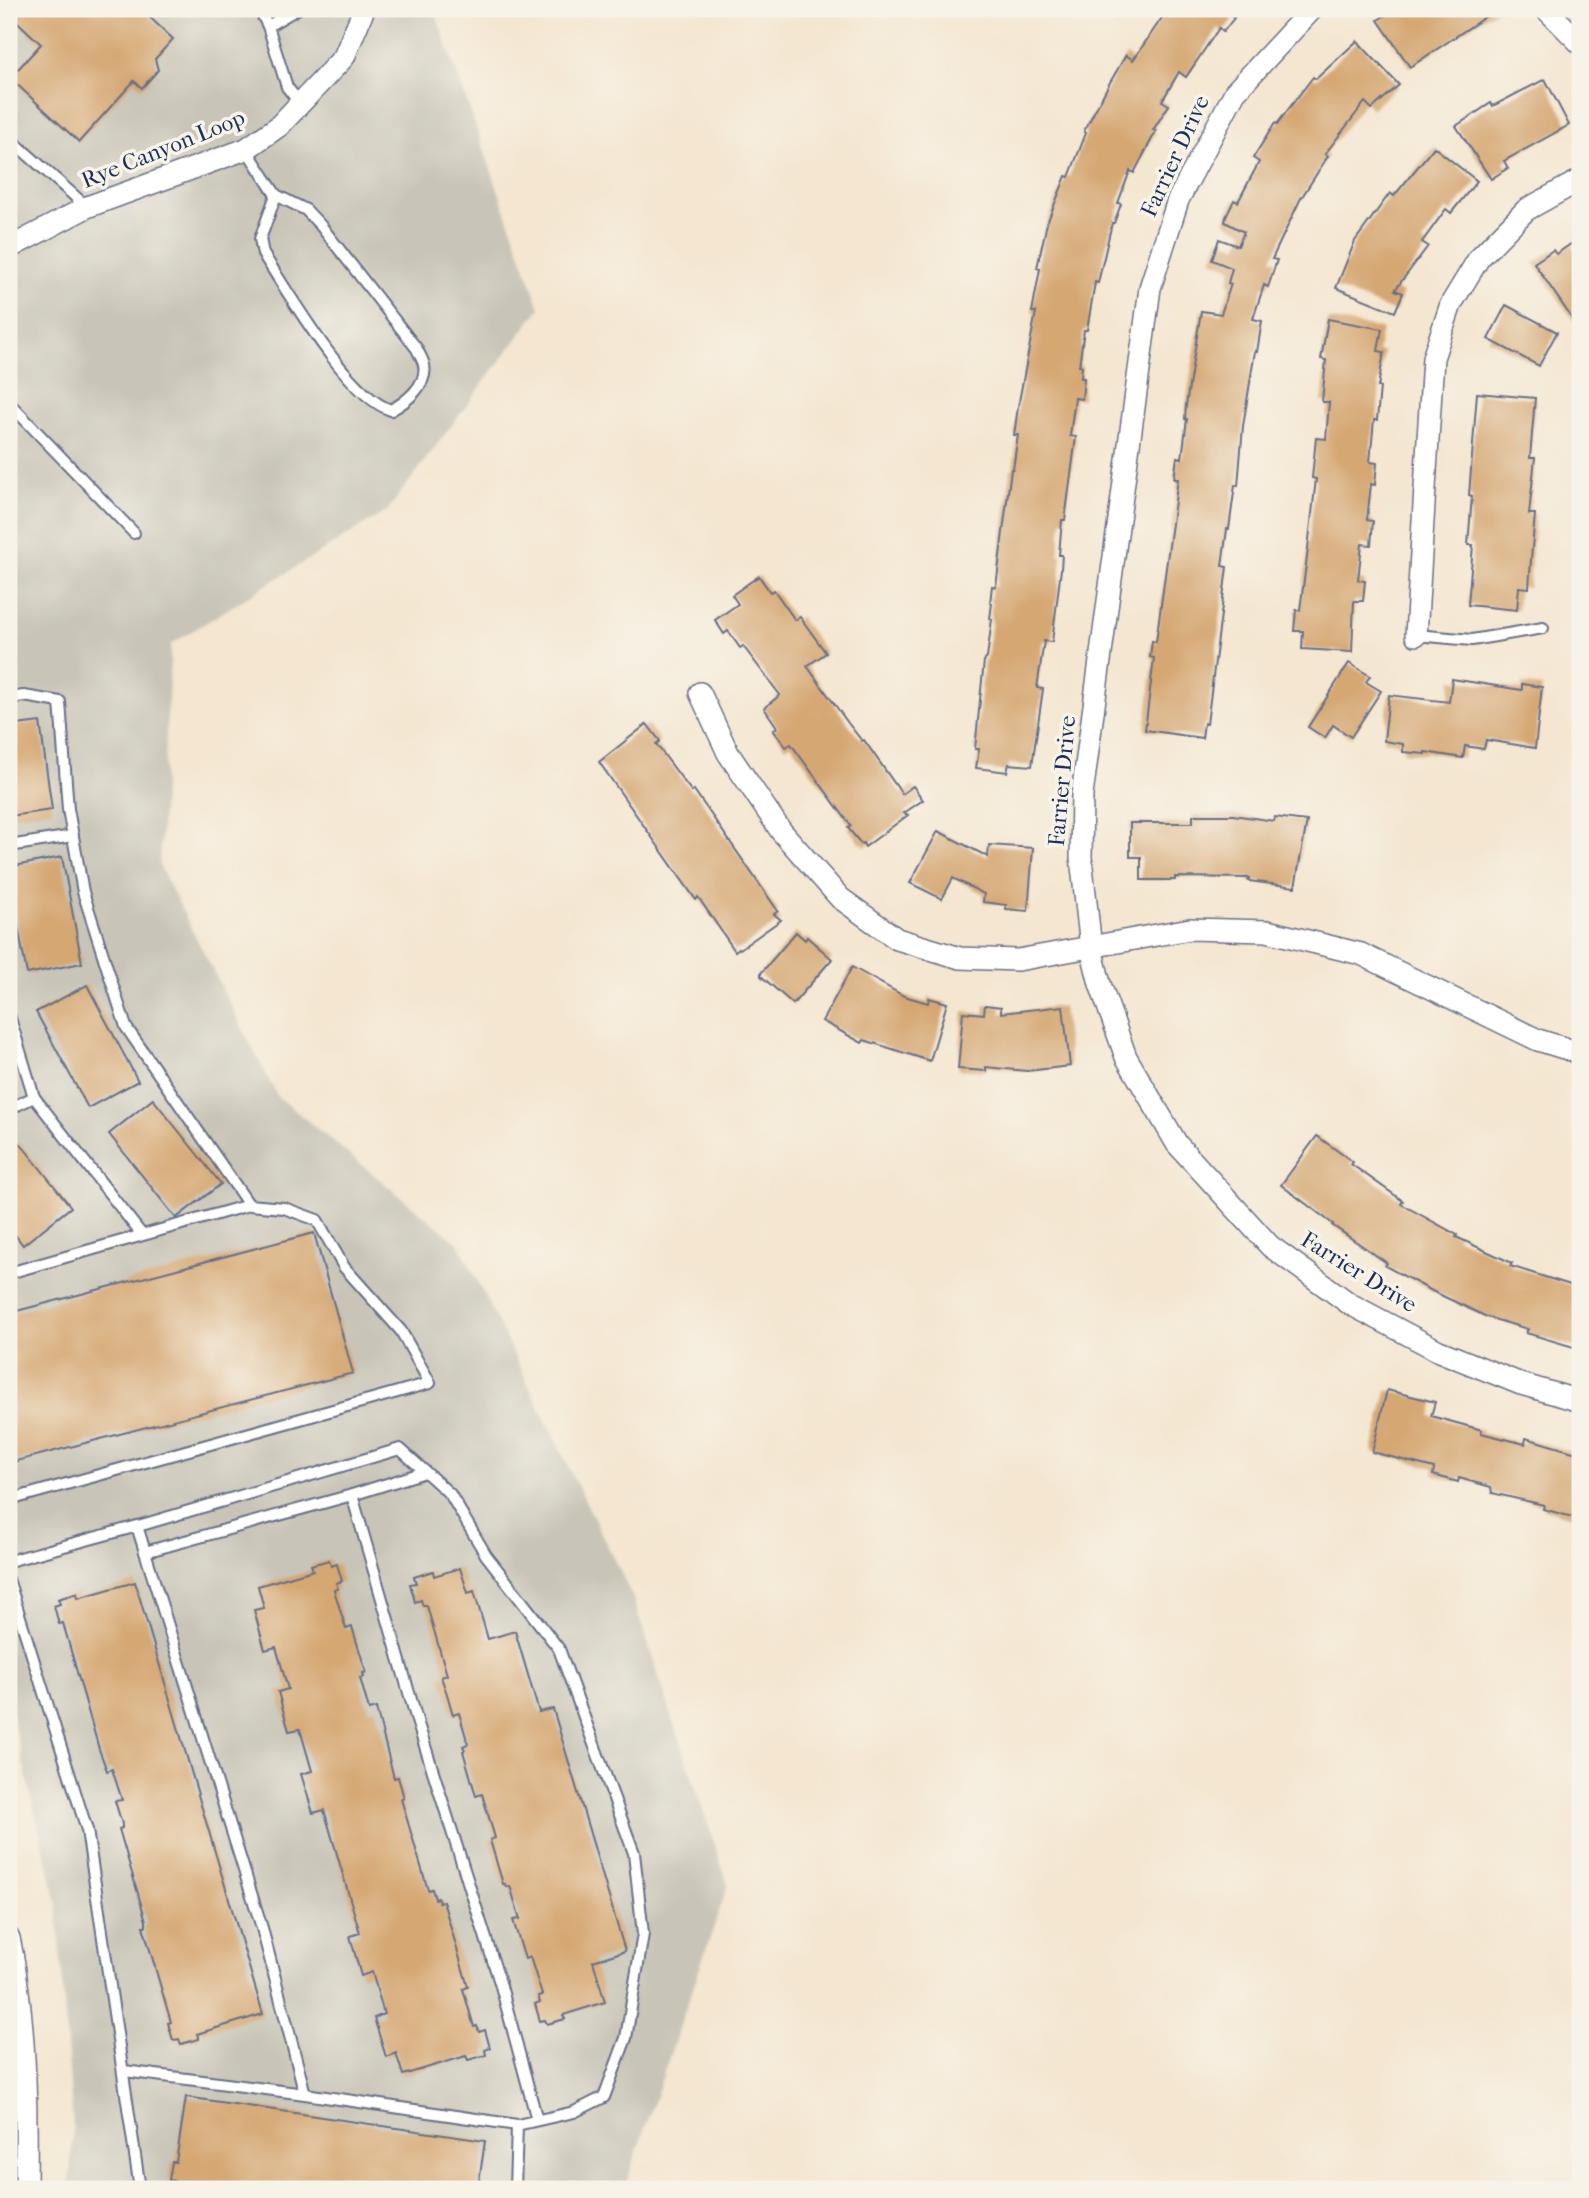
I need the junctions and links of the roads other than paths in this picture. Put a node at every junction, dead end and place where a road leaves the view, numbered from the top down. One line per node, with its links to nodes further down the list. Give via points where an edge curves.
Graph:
1 (258, 9): 6 (lane)
2 (298, 9): 6 (lane)
3 (364, 9): 8 (street, Rye Canyon Loop, via 344,57)
4 (1312, 9): 23 (street, Farrier Drive, via 1235,92 1178,200 1150,288 1082,795 1081,857)
5 (1546, 9): 7 (street)
6 (268, 26): 8 (lane, via 287,87)
7 (1580, 43)
8 (301, 105): 10 (street, Rye Canyon Loop)
9 (9, 138): 13 (lane)
10 (247, 149): 12 (lane); 13 (street, Rye Canyon Loop)
11 (1580, 180): 18 (street, via 1527,211 1479,258 1451,304 1433,358)
12 (276, 195): 12 (lane, via 306,210 321,226 417,349 424,375 400,405 391,410 378,406 332,359 262,254 260,239)
13 (87, 208): 14 (street, Rye Canyon Loop)
14 (9, 248)
15 (9, 403): 16 (lane)
16 (134, 533)
17 (1543, 628): 18 (lane, via 1472,640)
18 (1416, 635)
19 (700, 693): 23 (street, via 729,753 781,831 840,898 897,939 960,958 1018,960)
20 (9, 698): 21 (lane, via 60,702)
21 (73, 836): 22 (lane); 28 (lane, via 83,892 126,1027)
22 (9, 846)
23 (1091, 948): 25 (street, via 1190,929 1267,931 1361,954 1538,1040); 31 (street, Farrier Drive, via 1126,1057 1177,1144 1270,1247 1350,1304 1439,1351 1521,1384)
24 (9, 1015): 26 (lane)
25 (1580, 1053)
26 (34, 1097): 27 (lane); 29 (lane)
27 (9, 1110)
28 (248, 1205): 29 (lane); 34 (lane, via 284,1209 317,1220 344,1267 401,1331 430,1383)
29 (142, 1235): 30 (lane)
30 (9, 1273)
31 (1580, 1401)
32 (425, 1472): 33 (lane); 35 (lane, via 400,1449); 43 (lane, via 450,1494 486,1555 559,1649 634,1853 643,1934 626,2038 604,2097 574,2112)
33 (352, 1495): 36 (lane); 43 (lane, via 501,1986)
34 (9, 1500)
35 (141, 1525): 36 (lane); 37 (lane)
36 (145, 1552): 42 (lane, via 262,1928)
37 (9, 1561)
38 (9, 1582): 41 (lane, via 87,1830)
39 (9, 1938): 40 (street)
40 (12, 1975): 45 (street, via 23,2060)
41 (124, 2071): 42 (lane); 46 (lane)
42 (305, 2094): 44 (lane)
43 (537, 2120): 44 (lane)
44 (517, 2125): 47 (lane)
45 (26, 2189)
46 (140, 2189)
47 (515, 2189)

